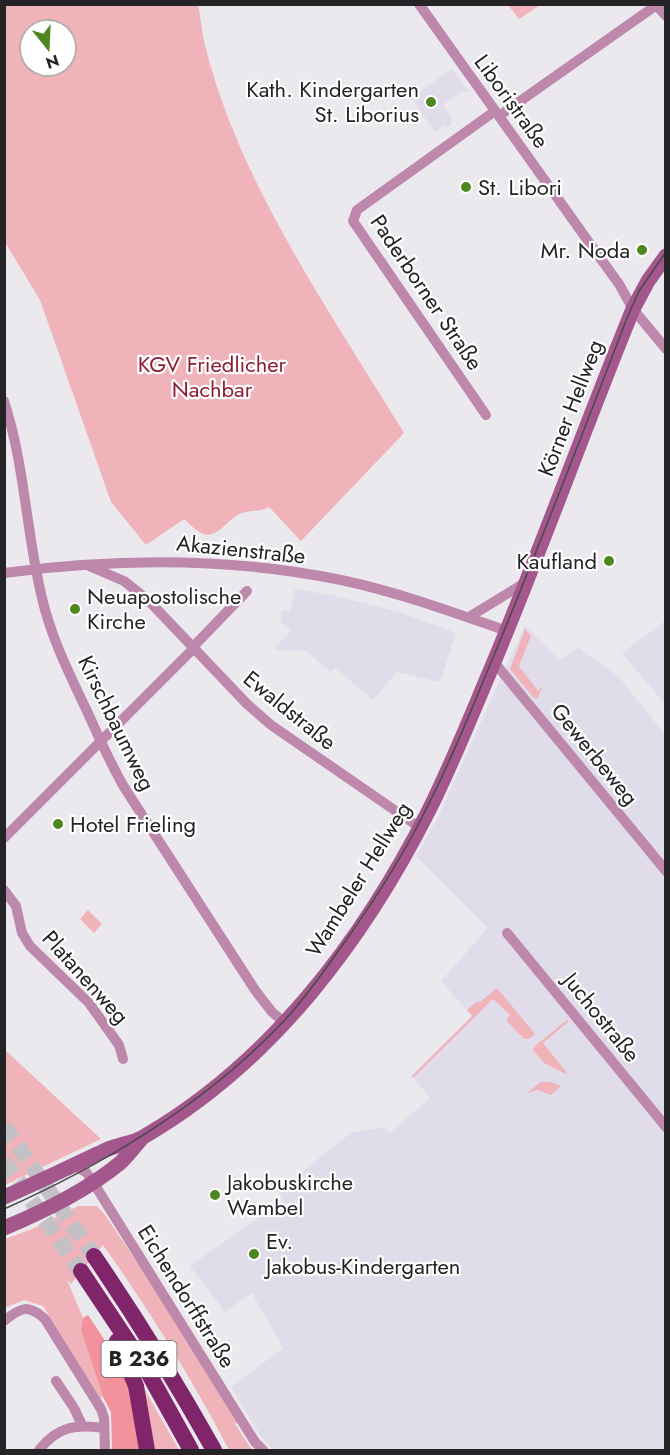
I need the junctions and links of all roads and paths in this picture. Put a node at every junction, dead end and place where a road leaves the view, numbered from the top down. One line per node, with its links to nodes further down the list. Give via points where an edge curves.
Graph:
1 (419, 4): 4 (street, Liboristraße)
2 (657, 5): 3 (street); 4 (street, Paderborner Straße)
3 (666, 16)
4 (497, 114): 6 (street, Liboristraße); 9 (street, Paderborner Straße, via 357,210 353,221)
5 (666, 256): 6 (main road, Körner Hellweg)
6 (633, 309): 7 (street, Liboristraße); 15 (main road, Körner Hellweg)
7 (666, 349)
8 (4, 401): 12 (street, Kirschbaumweg)
9 (486, 416)
10 (132, 561): 11 (street, Akazienstraße); 14 (street, via 124,570); 17 (street, Akazienstraße, via 277,569 342,580)
11 (83, 564): 12 (street, Akazienstraße); 14 (street, Ewaldstraße)
12 (36, 569): 13 (street, Akazienstraße); 21 (street, Kirschbaumweg, via 52,634)
13 (4, 573)
14 (124, 581): 19 (street, Ewaldstraße, via 148,600)
15 (528, 581): 17 (street); 18 (main road, Wambeler Hellweg)
16 (247, 591): 19 (street)
17 (469, 617): 18 (street, Akazienstraße)
18 (507, 631): 20 (main road, Wambeler Hellweg)
19 (192, 649): 21 (street); 22 (street, Ewaldstraße, via 271,725)
20 (494, 662): 22 (main road, Wambeler Hellweg, via 449,769); 24 (street, Gewerbeweg)
21 (100, 741): 23 (street); 27 (street, Kirschbaumweg, via 123,787 226,948 272,1012)
22 (419, 827): 27 (main road, Wambeler Hellweg, via 370,911)
23 (4, 838)
24 (666, 871)
25 (4, 890): 28 (street, Platanenweg, via 16,906 22,933 30,946 89,1003 119,1044)
26 (507, 933): 29 (street, Juchostraße)
27 (285, 1023): 30 (main road, Wambeler Hellweg, via 222,1082)
28 (123, 1059)
29 (666, 1127)
30 (142, 1138): 31 (main road, Wambeler Hellweg); 32 (main road, Wambeler Hellweg, via 121,1162)
31 (75, 1166): 32 (street, Eichendorffstraße); 33 (main road, Wambeler Hellweg)
32 (93, 1182): 34 (main road, Wambeler Hellweg); 45 (street, Eichendorffstraße)
33 (4, 1197)
34 (4, 1228)
35 (94, 1256): 44 (highway, B 236)
36 (4, 1321): 39 (street, via 26,1308 45,1319 98,1401)
37 (56, 1381): 38 (street)
38 (82, 1425): 39 (street); 40 (street, via 71,1426)
39 (104, 1428): 41 (street)
40 (39, 1450)
41 (105, 1450)
42 (147, 1450): 43 (highway, B 236, via 129,1367 81,1271 145,1367)
43 (191, 1450)
44 (214, 1450)
45 (263, 1450)

